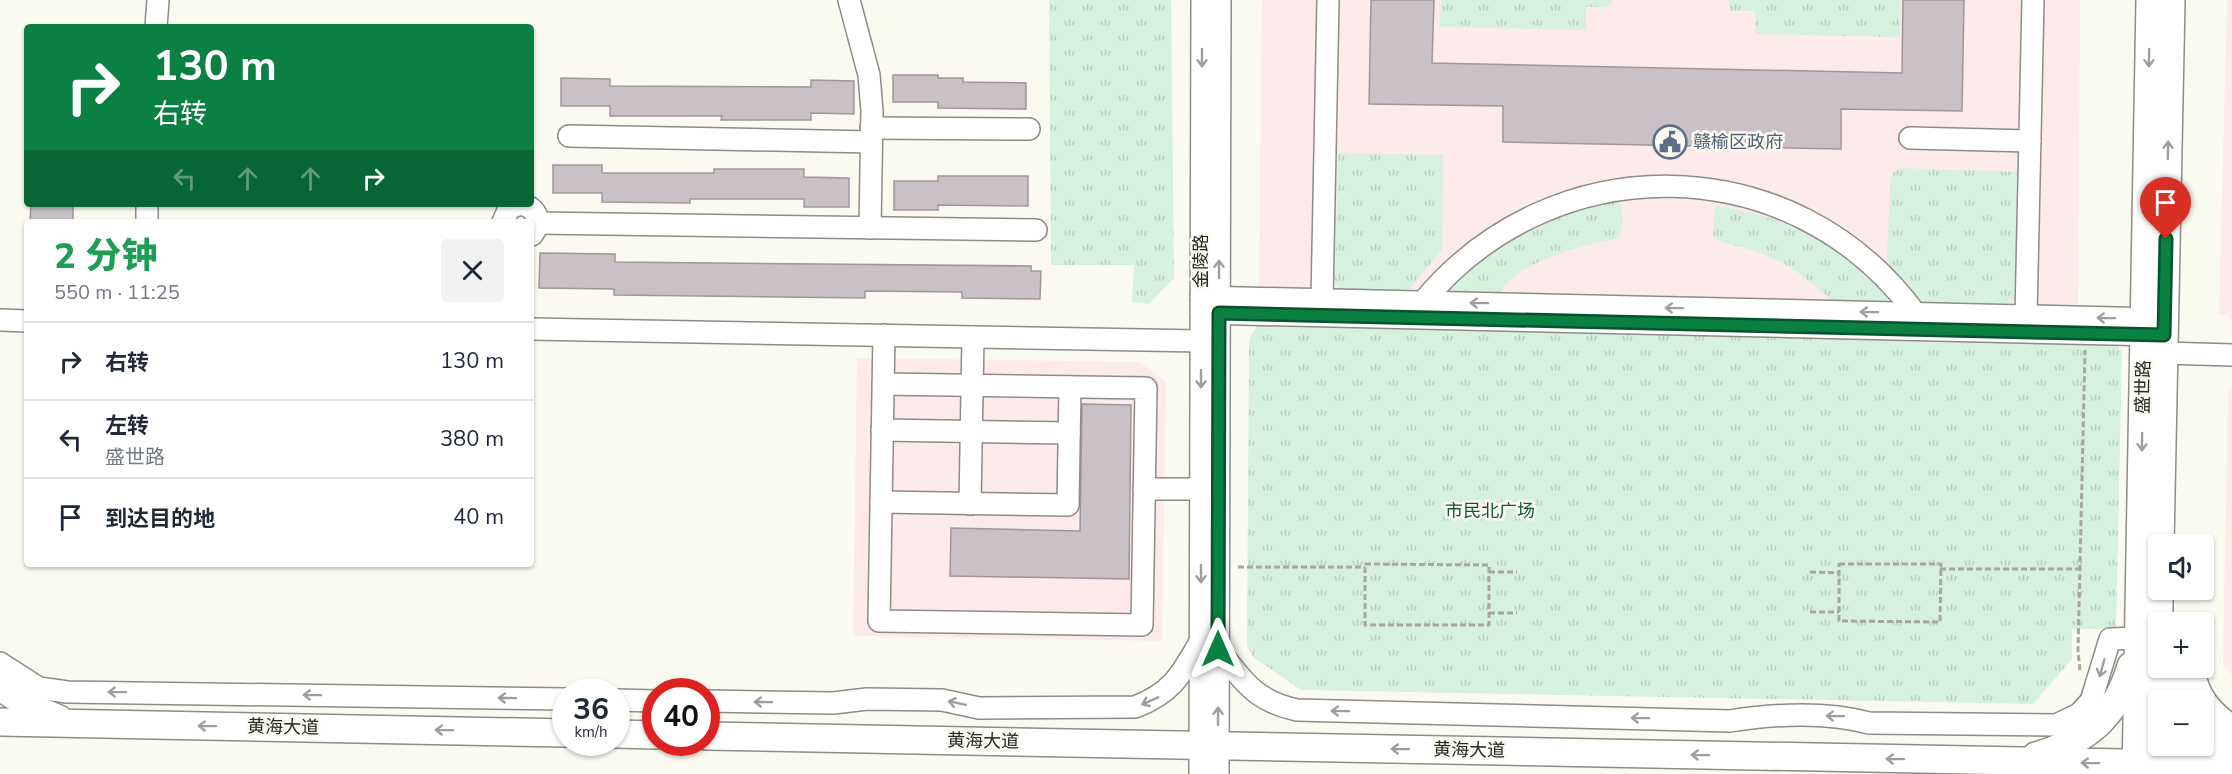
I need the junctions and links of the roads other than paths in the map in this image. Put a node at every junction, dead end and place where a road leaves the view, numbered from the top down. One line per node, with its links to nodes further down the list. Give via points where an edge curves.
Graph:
1 (158, 0): 9 (street)
2 (849, 0): 11 (street, via 869,75)
3 (1202, 0): 23 (street, 金陵路, one-way to 23)
4 (1220, 0): 23 (street, 金陵路, one-way to 4)
5 (1328, 0): 21 (street)
6 (2033, 0): 14 (street)
7 (2150, 0): 29 (main road, 盛世路, one-way to 29)
8 (2170, 0): 29 (main road, 盛世路, one-way to 8)
9 (156, 24)
10 (1029, 129): 11 (street)
11 (871, 135): 12 (street); 18 (street)
12 (569, 136)
13 (1910, 138): 14 (street)
14 (2030, 141): 25 (street)
15 (512, 207): 17 (street)
16 (528, 207): 19 (street, via 534,210)
17 (504, 219)
18 (870, 228): 19 (street); 20 (street)
19 (535, 229)
20 (1036, 230)
21 (1322, 300): 22 (street); 23 (street)
22 (1423, 302): 24 (street, one-way to 22); 24 (street, via 1472,253 1539,212 1616,189 1670,186 1741,195 1800,217 1868,261)
23 (1210, 305): 29 (street, via 2085,333); 32 (street, 金陵路); 48 (street, 金陵路, via 1218,567)
24 (1915, 313): 25 (street)
25 (2026, 316): 29 (street, one-way to 25)
26 (0, 320): 27 (street)
27 (24, 321)
28 (534, 329): 30 (street)
29 (2156, 332): 33 (street); 44 (main road, 盛世路); 45 (main road, 盛世路, one-way to 45)
30 (884, 335): 31 (street); 34 (street)
31 (973, 337): 32 (street); 35 (street)
32 (1201, 341): 41 (street, 金陵路, one-way to 41)
33 (2232, 355)
34 (883, 384): 35 (street); 37 (street)
35 (972, 385): 36 (street); 38 (street)
36 (1070, 387): 39 (street); 40 (street, via 1146,388)
37 (882, 430): 38 (street); 42 (street)
38 (972, 432): 39 (street); 43 (street)
39 (1069, 433): 43 (street, via 1068,505)
40 (1144, 489): 41 (street); 42 (street, via 1142,625 879,621)
41 (1201, 489): 48 (street, 金陵路, one-way to 48)
42 (881, 502): 43 (street)
43 (970, 504)
44 (2160, 534)
45 (2152, 612)
46 (2148, 634): 48 (street, one-way to 48, via 2110,639 2091,700 2079,714 2056,725 1869,723 1847,717 1769,715 1730,721 1297,710 1268,702 1249,688)
47 (2148, 641): 63 (main road, via 2121,694 2095,729 2050,752)
48 (1209, 645): 54 (street, one-way to 54, via 1158,698 1135,707 979,708 942,700 899,699 833,703); 61 (street, 金陵路)
49 (0, 663): 53 (street, one-way to 49, via 67,692 39,688)
50 (2150, 678): 65 (main road, 盛世路)
51 (2196, 678): 57 (street, via 2210,710)
52 (0, 687): 56 (main road, via 35,709)
53 (552, 699)
54 (720, 701)
55 (0, 722): 56 (main road, 黄海大道)
56 (68, 723): 58 (main road, 黄海大道, one-way to 56)
57 (2232, 726)
58 (552, 733)
59 (720, 736): 61 (main road, 黄海大道)
60 (2214, 738): 62 (main road)
61 (1209, 745): 63 (main road, 黄海大道, one-way to 61); 66 (street, 金陵路); 67 (street, 金陵路)
62 (2232, 750)
63 (2019, 761): 65 (main road, 黄海大道, one-way to 63)
64 (2232, 765): 65 (main road, 黄海大道)
65 (2146, 769)
66 (1200, 774)
67 (1218, 774)

